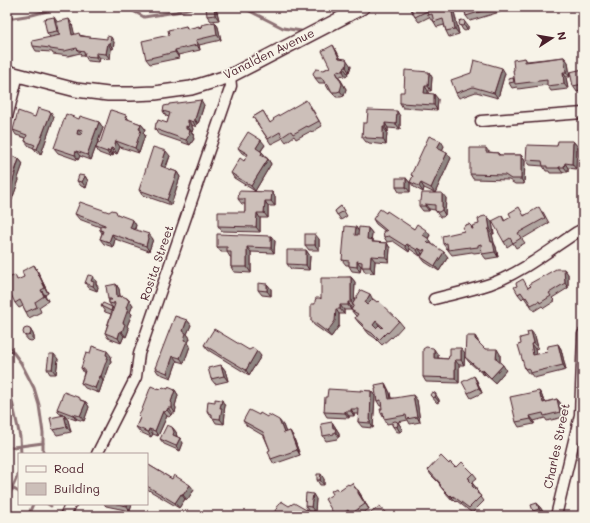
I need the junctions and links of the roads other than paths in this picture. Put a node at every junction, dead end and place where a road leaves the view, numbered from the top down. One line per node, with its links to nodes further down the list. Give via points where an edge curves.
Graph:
1 (363, 7): 3 (main road, Vanalden Avenue)
2 (12, 74): 3 (main road, Vanalden Avenue, via 76,90 108,94 155,93 191,88); 5 (street)
3 (230, 76): 10 (street, Rosita Street, via 231,86 139,354 136,377)
4 (583, 113): 6 (street)
5 (7, 117)
6 (481, 121)
7 (583, 229): 8 (street, via 508,276 491,284)
8 (434, 300)
9 (583, 334): 13 (street, Charles Street, via 580,414)
10 (98, 453)
11 (70, 505): 12 (street)
12 (65, 516)
13 (556, 516)

